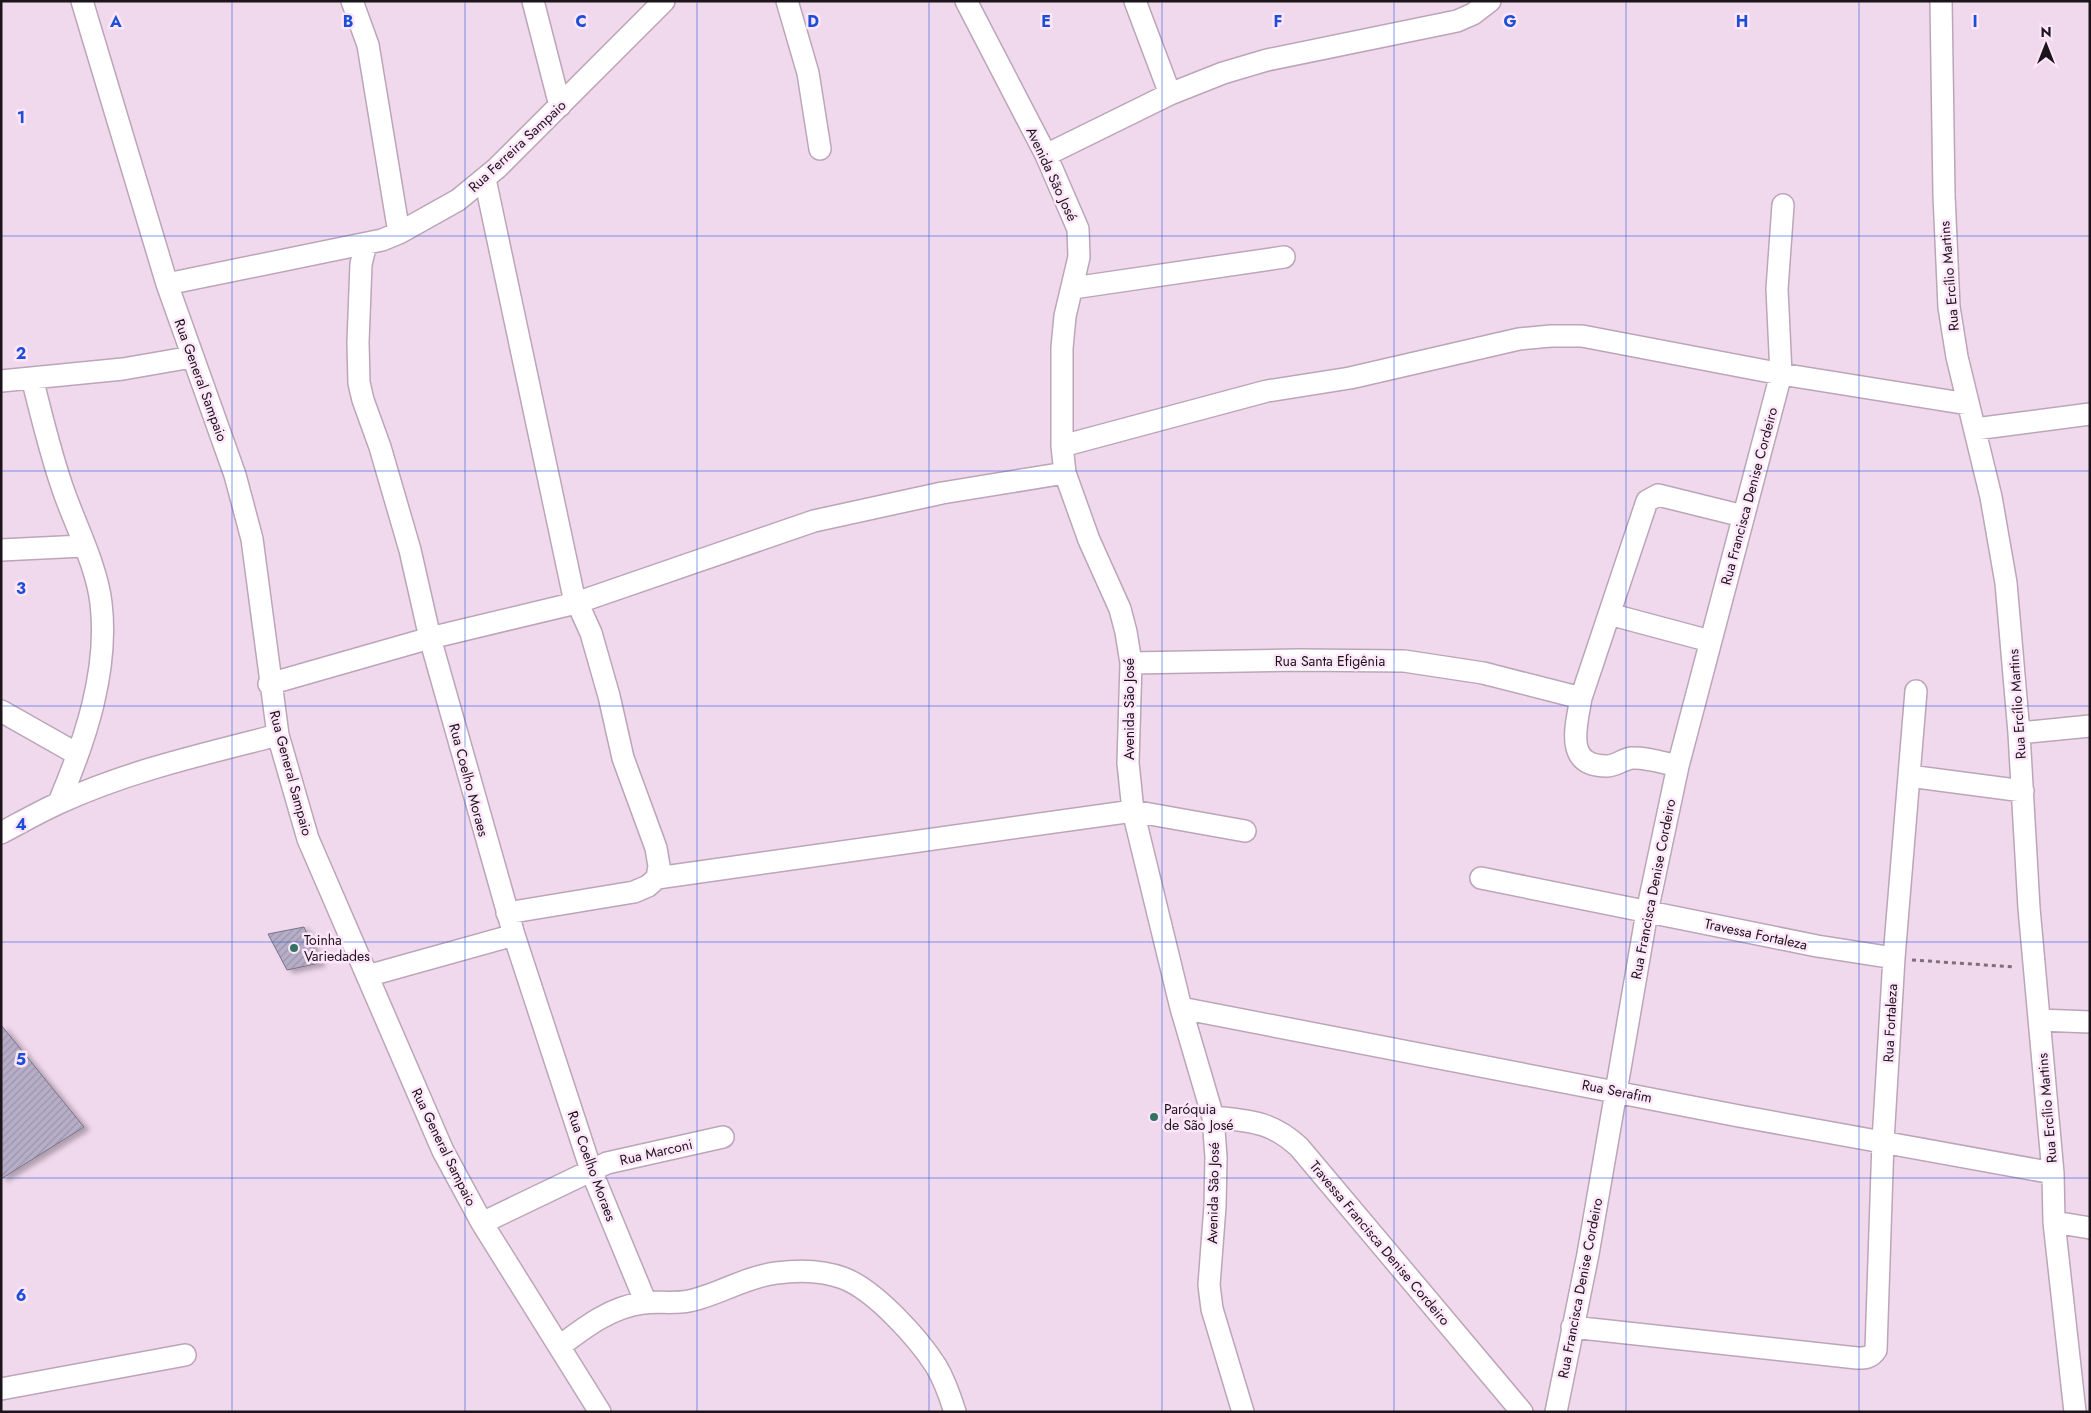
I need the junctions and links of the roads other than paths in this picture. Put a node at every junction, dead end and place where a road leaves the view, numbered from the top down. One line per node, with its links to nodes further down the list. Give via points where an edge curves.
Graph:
1 (82, 1): 19 (street, Rua General Sampaio)
2 (352, 1): 16 (street, via 368,45)
3 (533, 1): 11 (street)
4 (664, 1): 11 (street, Rua Ferreira Sampaio)
5 (787, 1): 12 (street, via 808,73)
6 (966, 1): 13 (street, Avenida São José)
7 (1135, 1): 10 (street)
8 (1490, 1): 10 (street, via 1457,21 1267,60)
9 (1941, 1): 25 (street, Rua Ercílio Martins, via 1946,268 1949,307)
10 (1170, 94): 13 (street)
11 (560, 106): 14 (street, Rua Ferreira Sampaio)
12 (820, 149)
13 (1046, 155): 20 (street, Avenida São José, via 1078,229 1079,256)
14 (485, 179): 16 (street, Rua Ferreira Sampaio, via 458,200); 33 (street)
15 (1783, 205): 22 (street, Rua Francisca Denise Cordeiro, via 1777,288)
16 (399, 233): 17 (street, Rua Ferreira Sampaio)
17 (366, 244): 19 (street, Rua Ferreira Sampaio); 35 (street, Rua Coelho Moraes, via 359,287 359,383 410,550)
18 (1284, 257): 20 (street)
19 (167, 284): 21 (street, Rua General Sampaio)
20 (1073, 288): 28 (street, Avenida São José, via 1065,316 1062,348)
21 (192, 357): 23 (street, via 123,369); 38 (street, Rua General Sampaio, via 235,475 252,539)
22 (1781, 374): 25 (street); 28 (street, via 1582,336 1519,339 1350,378 1267,391); 30 (street, Rua Francisca Denise Cordeiro)
23 (32, 378): 24 (street); 31 (street)
24 (1, 381)
25 (1968, 404): 27 (street, Rua Ercílio Martins)
26 (2090, 414): 27 (street)
27 (1975, 429): 43 (street, Rua Ercílio Martins, via 2006,582)
28 (1062, 446): 29 (street, Avenida São José)
29 (1065, 473): 33 (street, via 933,495 814,520); 37 (street, Avenida São José, via 1089,540 1120,609)
30 (1744, 516): 34 (street, via 1658,495 1651,497 1642,510); 36 (street, Rua Francisca Denise Cordeiro)
31 (83, 546): 32 (street); 45 (street, via 101,601 102,650 95,696)
32 (1, 550)
33 (576, 603): 35 (street); 53 (street, via 591,633 623,758 656,848)
34 (1609, 614): 36 (street); 40 (street)
35 (430, 638): 38 (street); 56 (street, Rua Coelho Moraes)
36 (1710, 641): 46 (street, Rua Francisca Denise Cordeiro)
37 (1131, 663): 40 (street, Rua Santa Efigênia, via 1404,661 1446,666); 50 (street, Avenida São José, via 1128,763)
38 (269, 684): 44 (street, Rua General Sampaio)
39 (1916, 691): 47 (street, Rua Fortaleza)
40 (1581, 698): 46 (street, via 1576,745 1582,759 1604,766 1639,758)
41 (1, 711): 45 (street)
42 (2090, 726): 43 (street)
43 (2019, 733): 48 (street, Rua Ercílio Martins)
44 (278, 735): 49 (street, via 176,762); 59 (street, Rua General Sampaio, via 308,840)
45 (77, 754): 49 (street)
46 (1678, 766): 55 (street, Rua Francisca Denise Cordeiro)
47 (1909, 776): 48 (street); 58 (street, Rua Fortaleza)
48 (2023, 791): 61 (street, Rua Ercílio Martins)
49 (59, 802): 52 (street)
50 (1133, 811): 51 (street); 53 (street); 60 (street, Avenida São José)
51 (1245, 831)
52 (1, 833)
53 (657, 878): 56 (street, via 634,892)
54 (1481, 878): 55 (street, Travessa Fortaleza)
55 (1647, 912): 58 (street, Travessa Fortaleza); 63 (street, Rua Francisca Denise Cordeiro)
56 (507, 913): 57 (street, Rua Coelho Moraes)
57 (514, 935): 59 (street); 67 (street, Rua Coelho Moraes)
58 (1894, 958): 66 (street, Rua Fortaleza)
59 (367, 976): 70 (street, Rua General Sampaio, via 443,1151)
60 (1181, 1008): 63 (street, Rua Serafim); 64 (street, Avenida São José)
61 (2039, 1020): 62 (street); 68 (street, Rua Ercílio Martins)
62 (2090, 1022)
63 (1616, 1090): 66 (street, Rua Serafim); 73 (street, Rua Francisca Denise Cordeiro, via 1590,1245)
64 (1212, 1117): 79 (street, Avenida São José, via 1216,1157 1209,1285 1212,1309); 80 (street, Travessa Francisca Denise Cordeiro, via 1268,1125 1299,1147)
65 (723, 1137): 67 (street, Rua Marconi, via 634,1156)
66 (1883, 1141): 68 (street, Rua Serafim); 73 (street, Rua Fortaleza, via 1877,1345 1873,1355 1857,1358)
67 (590, 1170): 70 (street, Rua Marconi); 72 (street, Rua Coelho Moraes)
68 (2053, 1172): 69 (street, Rua Ercílio Martins)
69 (2054, 1222): 71 (street); 82 (street, Rua Ercílio Martins)
70 (482, 1223): 74 (street, Rua General Sampaio)
71 (2090, 1228)
72 (646, 1303): 74 (street, via 621,1308 599,1318); 78 (street, via 690,1300 773,1273 816,1272 844,1278 868,1293 922,1347 947,1385)
73 (1572, 1327): 81 (street, Rua Francisca Denise Cordeiro)
74 (560, 1346): 77 (street, Rua General Sampaio)
75 (185, 1355): 76 (street)
76 (1, 1389)
77 (600, 1412)
78 (955, 1412)
79 (1243, 1412)
80 (1522, 1412)
81 (1556, 1412)
82 (2075, 1412)

